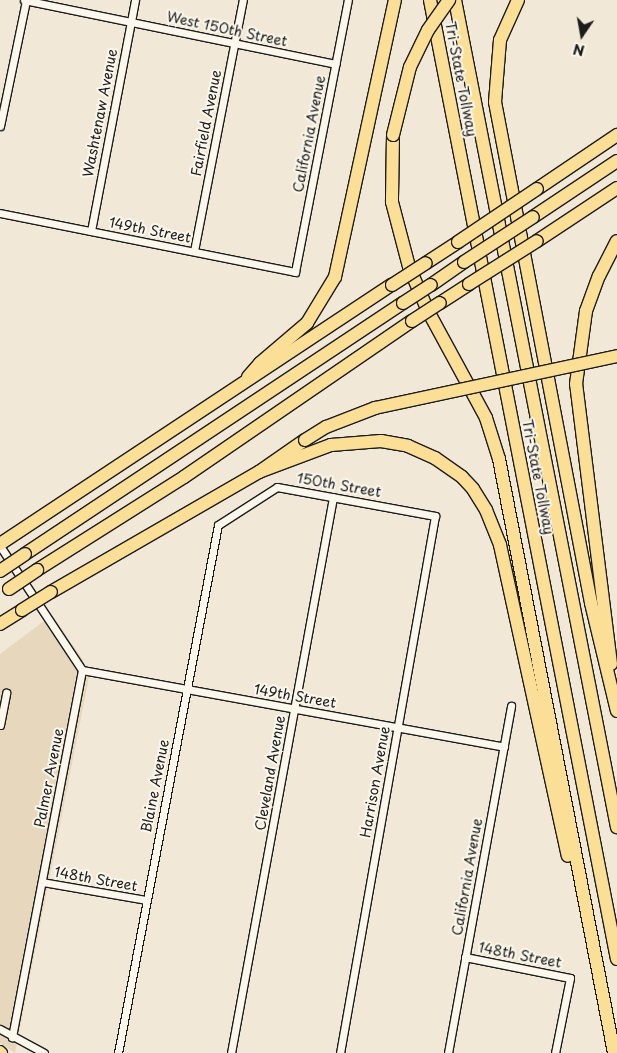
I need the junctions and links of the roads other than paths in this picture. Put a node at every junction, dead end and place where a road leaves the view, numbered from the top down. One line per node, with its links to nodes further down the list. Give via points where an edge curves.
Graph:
1 (25, 0): 10 (street, West 150th Street); 13 (street)
2 (135, 0): 10 (street, Washtenaw Avenue)
3 (243, 0): 11 (street, Fairfield Avenue)
4 (348, 0): 12 (street, California Avenue)
5 (395, 0): 23 (highway, via 335,277 307,323 260,362)
6 (430, 0): 47 (highway, Tri-State Tollway)
7 (449, 0): 46 (highway, bridge, via 425,36 410,67 393,135 392,202 409,267 428,312 486,418 499,459)
8 (455, 0): 42 (highway, Tri-State Tollway)
9 (518, 0): 38 (highway, via 500,40 494,102 591,603)
10 (130, 22): 11 (street, West 150th Street); 18 (street, Washtenaw Avenue)
11 (234, 43): 12 (street, West 150th Street); 20 (street, Fairfield Avenue)
12 (336, 64): 21 (street, California Avenue)
13 (0, 126)
14 (617, 135): 23 (highway, bridge)
15 (617, 161): 29 (highway, bridge)
16 (617, 188): 30 (highway, bridge, via 412,321 184,477)
17 (0, 212): 18 (street, 149th Street)
18 (91, 231): 20 (street, 149th Street)
19 (617, 241): 36 (highway, via 586,311 578,347 576,384 579,432)
20 (194, 252): 21 (street, 149th Street)
21 (296, 272)
22 (617, 356): 24 (highway, bridge, via 375,408 326,427)
23 (240, 386): 28 (highway)
24 (309, 445): 31 (highway, bridge); 46 (highway, via 365,440 395,443 423,451 451,467 473,489 486,510 500,545 584,927)
25 (333, 497): 26 (street, 150th Street); 27 (street, 150th Street, via 278,487); 37 (street, Cleveland Avenue)
26 (436, 516): 40 (street, Harrison Avenue)
27 (218, 525): 33 (street, Blaine Avenue)
28 (0, 545): 32 (street)
29 (0, 571)
30 (4, 592)
31 (0, 624)
32 (82, 670): 33 (street, 149th Street); 43 (street, Palmer Avenue)
33 (186, 689): 37 (street, 149th Street); 44 (street, Blaine Avenue)
34 (6, 693): 39 (street)
35 (511, 706): 41 (street, California Avenue)
36 (617, 706)
37 (294, 708): 40 (street, 149th Street); 52 (street, Cleveland Avenue)
38 (617, 711)
39 (0, 725)
40 (397, 727): 41 (street, 149th Street); 53 (street, Harrison Avenue)
41 (504, 747): 45 (street, California Avenue)
42 (617, 828)
43 (42, 882): 44 (street, 148th Street); 49 (street, Palmer Avenue)
44 (146, 900): 51 (street, Blaine Avenue)
45 (465, 957): 54 (street, California Avenue); 55 (street, 148th Street, via 570,978)
46 (596, 957): 56 (highway)
47 (617, 959)
48 (0, 1029): 49 (street)
49 (12, 1037): 50 (street)
50 (44, 1053)
51 (118, 1053)
52 (230, 1053)
53 (340, 1053)
54 (448, 1053)
55 (555, 1053)
56 (614, 1053)

